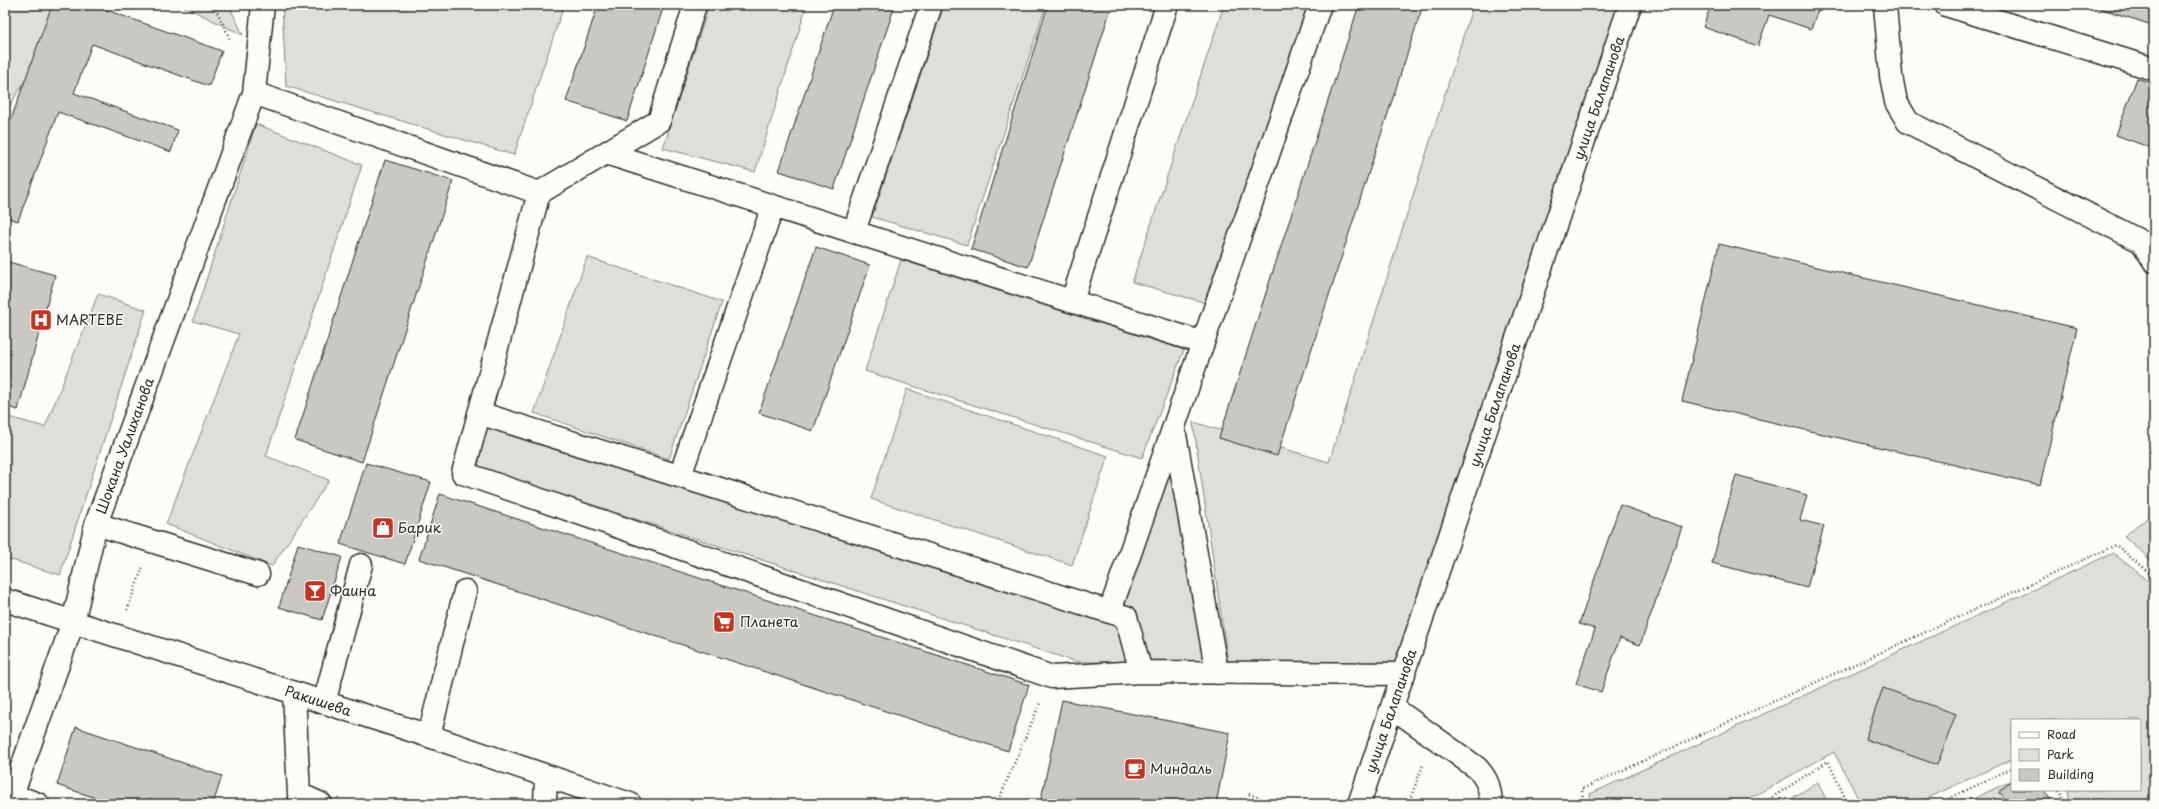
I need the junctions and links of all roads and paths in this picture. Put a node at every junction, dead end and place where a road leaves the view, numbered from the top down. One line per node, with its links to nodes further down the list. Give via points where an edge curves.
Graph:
1 (263, 5): 10 (street, Шокана Уалиханова)
2 (695, 5): 11 (street, via 659,121)
3 (931, 5): 14 (street)
4 (1167, 5): 16 (street)
5 (1320, 5): 17 (street)
6 (1630, 5): 33 (street, улица Балапанова)
7 (1885, 5): 15 (street, via 1890,76 1896,102 1908,122 2142,242)
8 (1946, 5): 9 (street)
9 (2154, 69)
10 (254, 93): 12 (street); 21 (street, Шокана Уалиханова)
11 (606, 153): 12 (street); 13 (street)
12 (539, 193): 18 (street)
13 (773, 206): 14 (street); 20 (street)
14 (854, 231): 16 (street)
15 (2154, 261)
16 (1072, 301): 17 (street)
17 (1203, 342): 19 (street)
18 (479, 413): 20 (street); 34 (street, via 463,473)
19 (1174, 428): 28 (street); 32 (street)
20 (680, 476): 28 (street)
21 (96, 524): 22 (street); 29 (street, Шокана Уалиханова)
22 (152, 542): 24 (street); 30 (path)
23 (361, 565): 36 (street)
24 (258, 574)
25 (2154, 577): 55 (path, via 2116,545 1582,789)
26 (465, 592): 38 (street)
27 (5, 600): 29 (street, Ракишева)
28 (1110, 611): 31 (street, via 1126,617)
29 (73, 622): 30 (street, Ракишева); 44 (street, Шокана Уалиханова)
30 (117, 636): 35 (street, Ракишева)
31 (1141, 672): 32 (street); 34 (street)
32 (1217, 673): 33 (street)
33 (1404, 674): 37 (street, улица Балапанова)
34 (1052, 677): 50 (path)
35 (294, 693): 36 (street, Ракишева); 45 (street)
36 (324, 703): 38 (street, Ракишева)
37 (1392, 707): 39 (street); 52 (street, улица Балапанова)
38 (429, 736): 41 (street, Ракишева)
39 (1433, 736): 53 (path); 54 (street, via 1485,776 1490,788)
40 (2011, 768): 58 (path)
41 (546, 777): 48 (street); 49 (street, Ракишева)
42 (2059, 791): 59 (path)
43 (1250, 794): 51 (path)
44 (11, 799): 46 (street)
45 (298, 799): 47 (street)
46 (38, 804)
47 (322, 804)
48 (545, 804)
49 (630, 804)
50 (997, 804)
51 (1278, 804)
52 (1359, 804)
53 (1408, 804)
54 (1491, 804)
55 (1583, 804)
56 (1762, 804): 57 (path, via 1828,761)
57 (1848, 804)
58 (1938, 804)
59 (2063, 804)

